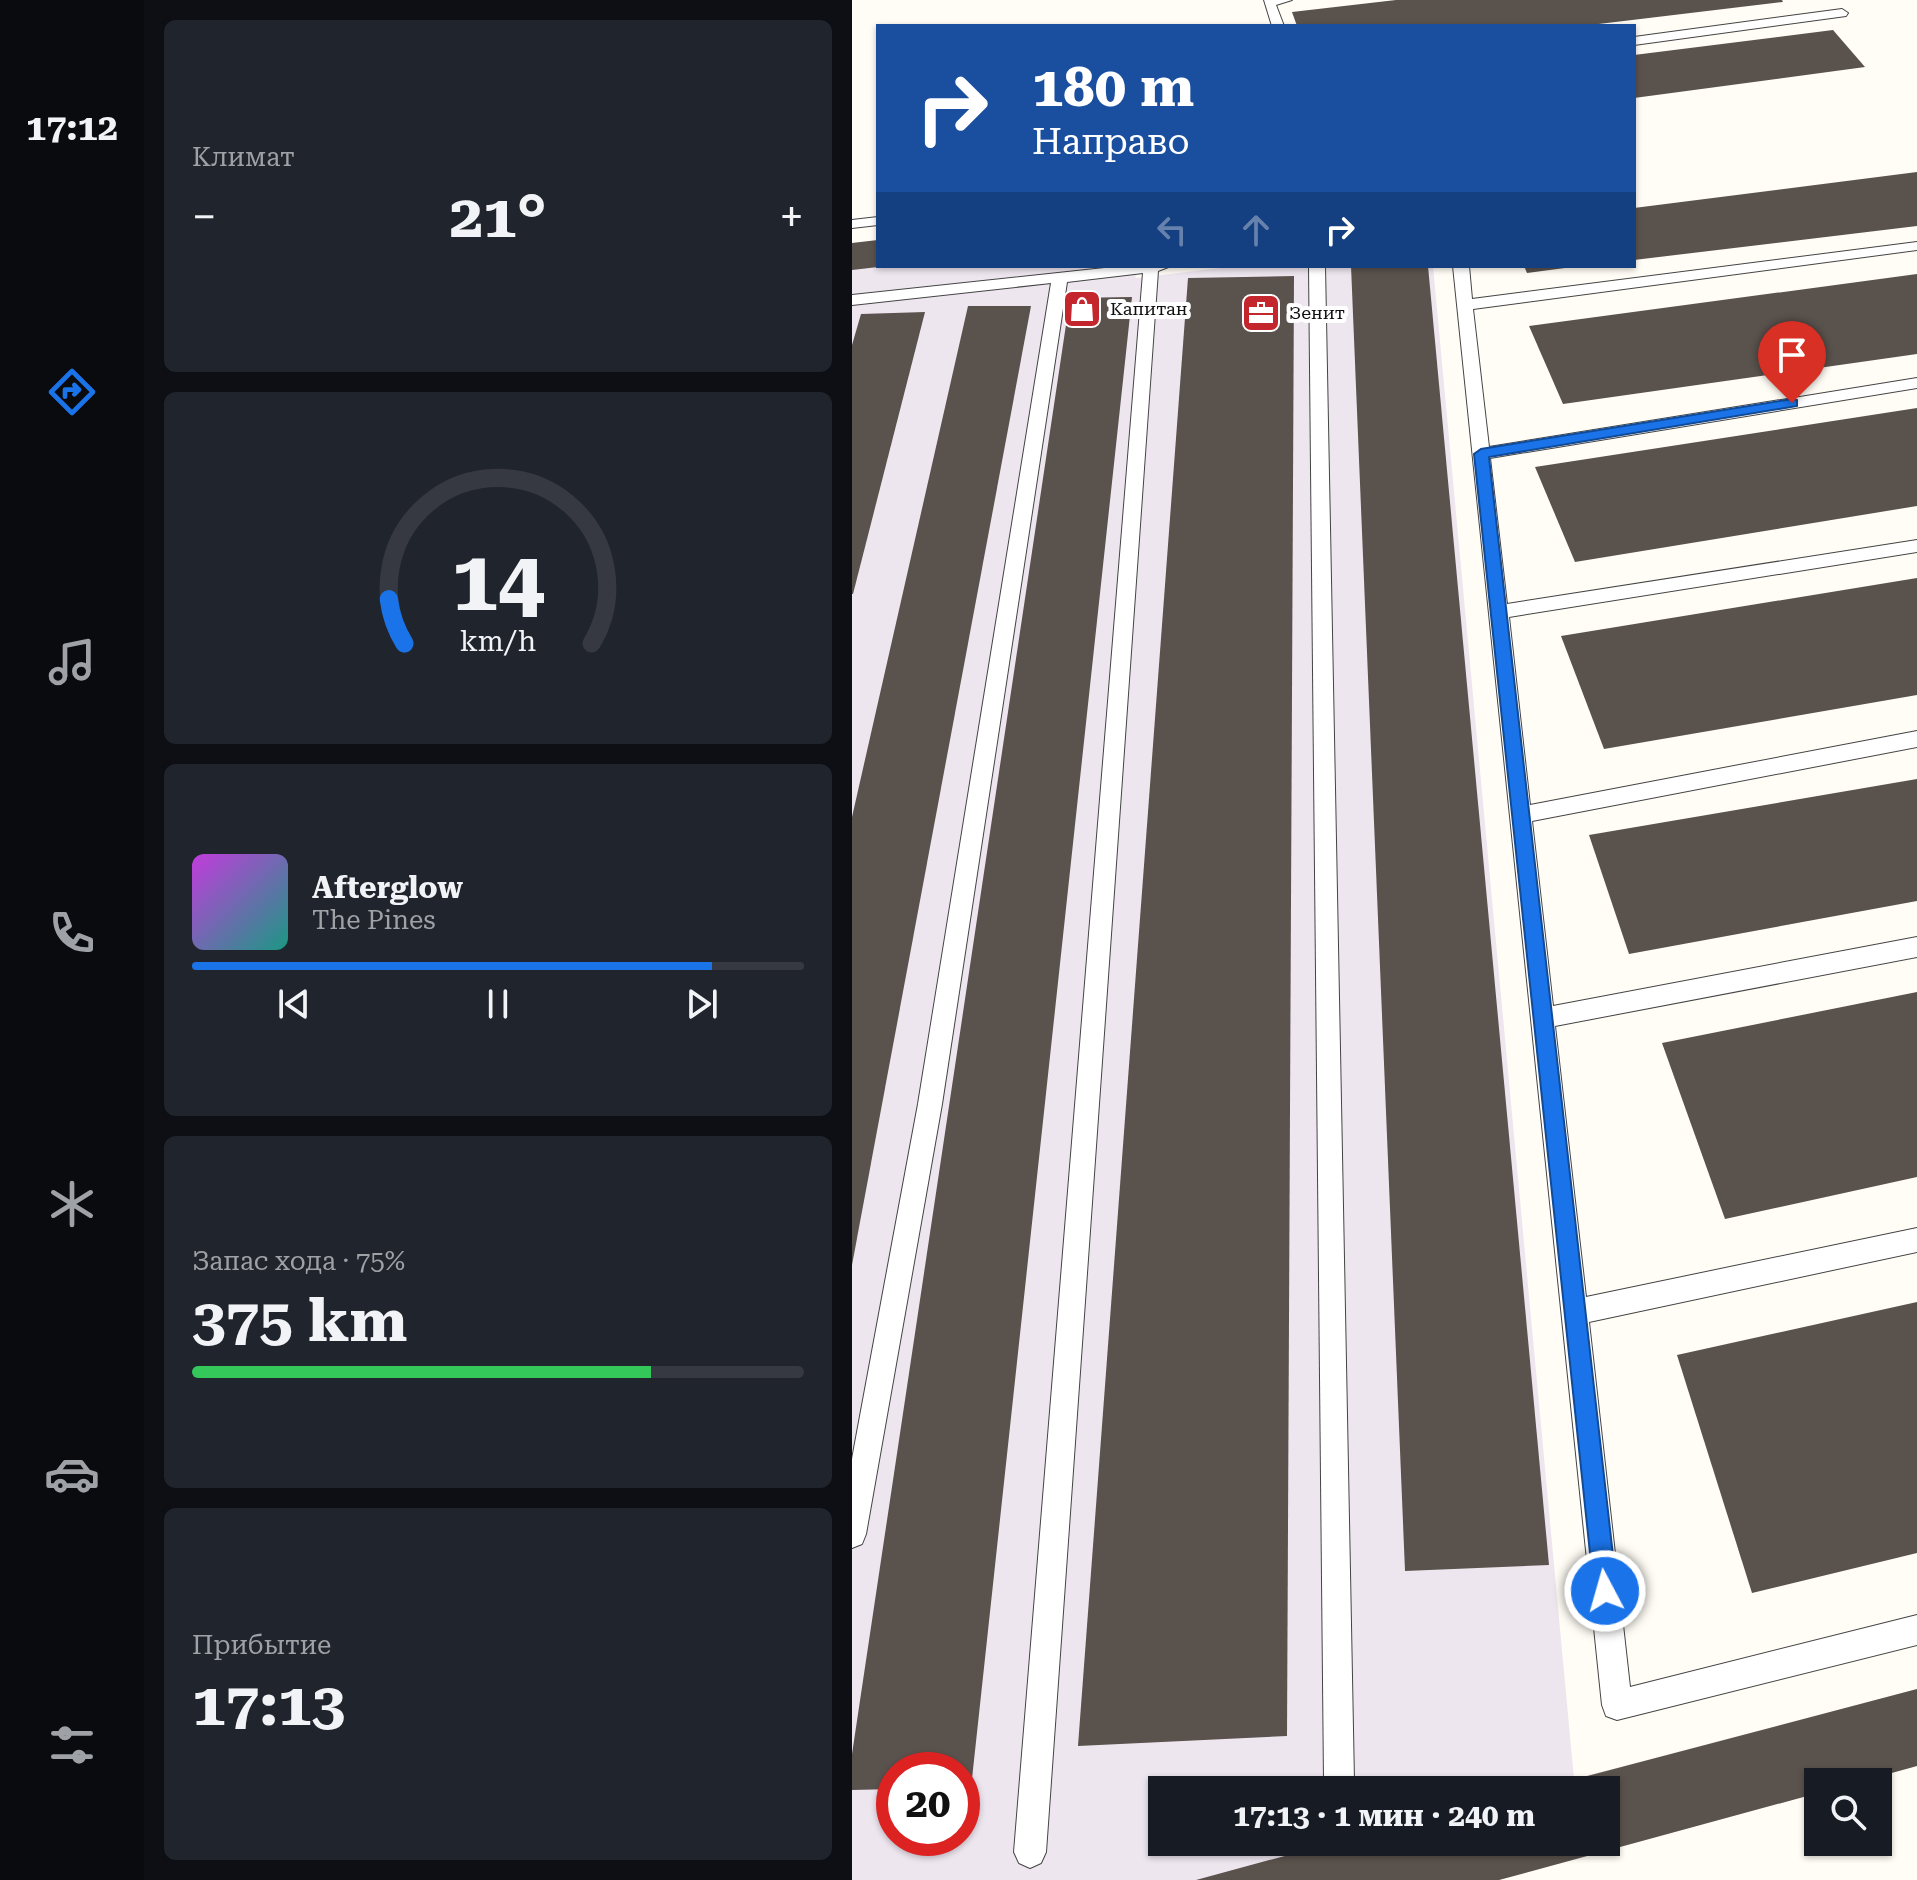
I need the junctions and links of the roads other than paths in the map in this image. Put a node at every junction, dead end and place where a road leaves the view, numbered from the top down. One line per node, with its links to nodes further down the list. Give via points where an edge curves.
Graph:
1 (1286, 0): 3 (lane, via 1269,2)
2 (1842, 13): 4 (lane)
3 (1277, 24)
4 (1636, 41)
5 (876, 221): 6 (lane)
6 (852, 224)
7 (1917, 246): 14 (lane)
8 (1149, 268): 12 (lane)
9 (1157, 268): 30 (lane)
10 (1317, 268): 29 (lane)
11 (1461, 268): 14 (lane)
12 (1060, 278): 13 (lane); 25 (lane, via 930,1104)
13 (852, 300)
14 (1465, 305): 16 (lane)
15 (1917, 383): 16 (lane)
16 (1481, 454): 18 (lane)
17 (1917, 546): 18 (lane)
18 (1498, 612): 20 (lane)
19 (1917, 739): 20 (lane)
20 (1521, 815): 22 (lane)
21 (1917, 947): 22 (lane)
22 (1543, 1018): 24 (lane)
23 (1917, 1240): 24 (lane)
24 (1575, 1312): 26 (lane)
25 (852, 1534)
26 (1600, 1536): 27 (lane); 28 (lane, via 1617,1705)
27 (1605, 1591)
28 (1917, 1630)
29 (1339, 1776)
30 (1030, 1852)

